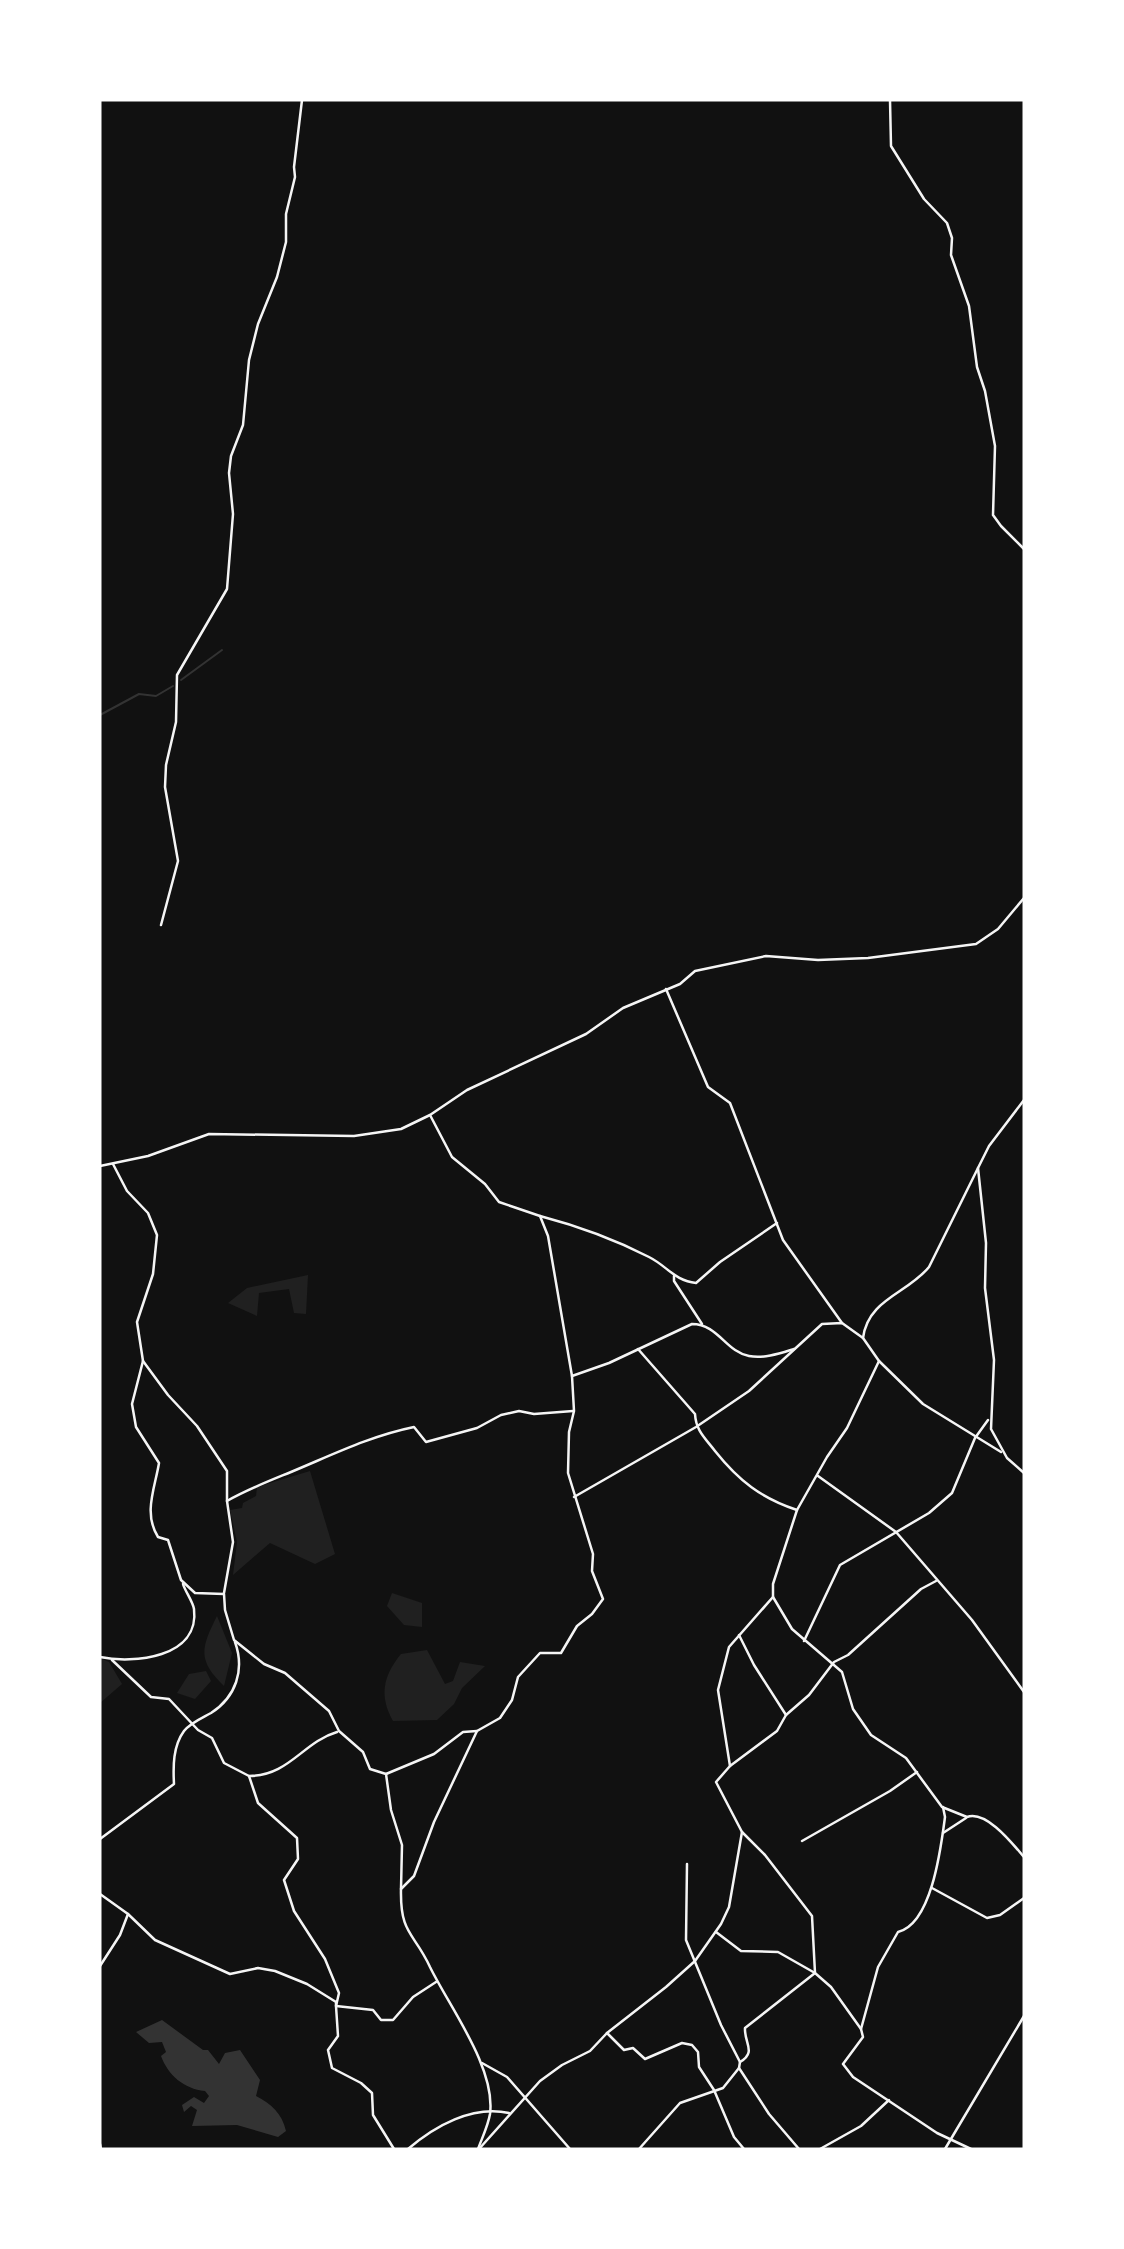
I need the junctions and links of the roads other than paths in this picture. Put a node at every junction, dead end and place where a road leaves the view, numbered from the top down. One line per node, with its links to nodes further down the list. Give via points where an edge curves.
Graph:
1 (302, 100): 5 (street, via 286,242 248,360 243,425 231,456 233,514 227,589 177,676 176,722 165,787 178,861)
2 (890, 100): 3 (street, via 891,146 925,199 947,223 952,237 951,255 969,306 995,446 993,515)
3 (1024, 549)
4 (1024, 898): 6 (street, via 998,929 976,944 869,958 766,956 695,971)
5 (162, 925)
6 (666, 989): 8 (street, via 623,1008 586,1034 467,1090); 13 (street, via 708,1087 730,1103)
7 (1024, 1100): 11 (street)
8 (430, 1115): 9 (street, via 401,1129 354,1136 209,1134); 12 (street, via 452,1157 499,1202)
9 (113, 1164): 10 (street); 20 (street, via 127,1191 152,1219 157,1235 153,1274 137,1322)
10 (100, 1166)
11 (978, 1168): 17 (street, via 929,1267 874,1311); 24 (street, via 994,1360)
12 (540, 1216): 14 (street, via 590,1230 653,1259); 22 (street, via 548,1236)
13 (776, 1223): 14 (street, via 696,1283 682,1282); 15 (street, via 783,1240)
14 (674, 1275): 16 (street)
15 (842, 1323): 17 (street); 19 (street, via 822,1324)
16 (702, 1324): 18 (street, via 692,1324); 19 (street, via 733,1349 750,1356)
17 (863, 1338): 21 (street)
18 (638, 1349): 22 (street); 25 (street, via 695,1414)
19 (795, 1349): 25 (street, via 750,1391)
20 (143, 1361): 31 (street, via 227,1471); 34 (street, via 132,1404 136,1427 159,1463 150,1521 158,1537 168,1539)
21 (879, 1361): 26 (street, via 923,1404); 29 (street)
22 (572, 1376): 23 (street)
23 (574, 1411): 30 (street, via 568,1473); 31 (street, via 519,1411 426,1442 414,1427 396,1430)
24 (990, 1418): 26 (street); 27 (street)
25 (696, 1427): 30 (street); 32 (street, via 750,1488)
26 (975, 1437): 27 (street); 33 (street, via 952,1493)
27 (1004, 1453): 28 (street)
28 (1024, 1473)
29 (818, 1476): 32 (street); 33 (street)
30 (574, 1497): 48 (street, via 603,1599 577,1626 561,1653 540,1653 530,1662 500,1718)
31 (227, 1501): 36 (street, via 233,1542)
32 (797, 1510): 37 (street)
33 (896, 1532): 35 (street); 40 (street, via 840,1565)
34 (181, 1580): 36 (street, via 195,1593); 42 (street, via 194,1609 189,1635 164,1655)
35 (937, 1581): 43 (street, via 921,1589 848,1655); 44 (street)
36 (224, 1594): 39 (street)
37 (773, 1597): 38 (street); 40 (street)
38 (739, 1634): 45 (street); 49 (street, via 729,1647 718,1690)
39 (234, 1640): 46 (street, via 240,1656 229,1699); 47 (street, via 300,1685 329,1712)
40 (804, 1642): 43 (street)
41 (100, 1657): 42 (street)
42 (112, 1660): 46 (street, via 151,1697 169,1699)
43 (834, 1662): 45 (street, via 809,1695); 50 (street, via 842,1672 853,1709 871,1735 906,1758)
44 (1024, 1692)
45 (786, 1715): 49 (street, via 777,1731)
46 (191, 1724): 52 (street, via 212,1738 224,1763); 57 (street, via 178,1741 174,1784)
47 (339, 1731): 51 (street, via 363,1752 370,1769); 52 (street, via 266,1776)
48 (477, 1731): 51 (street, via 463,1732 435,1754); 62 (street, via 414,1876)
49 (730, 1766): 55 (street, via 716,1782)
50 (917, 1772): 53 (street); 58 (street)
51 (386, 1774): 62 (street, via 390,1810 402,1845)
52 (249, 1776): 71 (street, via 258,1803 297,1838 298,1859 284,1880 288,1897 325,1959 339,1993)
53 (943, 1807): 54 (street); 56 (street)
54 (967, 1817): 56 (street); 59 (street, via 985,1819)
55 (741, 1832): 66 (street, via 729,1907); 69 (street, via 812,1916)
56 (943, 1833): 61 (street)
57 (100, 1839)
58 (802, 1841)
59 (1024, 1857)
60 (687, 1864): 67 (street, via 686,1940)
61 (932, 1888): 64 (street, via 987,1918 1000,1915); 73 (street, via 913,1922 898,1932 885,1951)
62 (401, 1889): 70 (street, via 401,1911 409,1937 430,1965)
63 (100, 1894): 65 (street)
64 (1024, 1898)
65 (128, 1914): 68 (street); 71 (street, via 155,1940 230,1975 258,1968 275,1970 307,1983)
66 (716, 1932): 67 (street); 69 (street, via 741,1951 778,1952)
67 (695, 1961): 74 (street); 75 (street)
68 (100, 1966)
69 (815, 1973): 73 (street); 75 (street, via 745,2028 751,2049)
70 (436, 1982): 71 (street, via 413,1997 393,2020 381,2020 373,2010); 76 (street)
71 (336, 2006): 86 (street, via 338,2036 328,2050 332,2068 372,2093 373,2115)
72 (1024, 2016): 83 (street)
73 (861, 2029): 80 (street, via 863,2037 843,2064 853,2077)
74 (607, 2033): 78 (street, via 624,2050 633,2048 645,2059 682,2043 692,2045); 79 (street, via 590,2051 562,2065)
75 (740, 2062): 77 (street)
76 (482, 2063): 79 (street, via 507,2077); 81 (street)
77 (739, 2068): 78 (street, via 723,2088); 92 (street)
78 (714, 2090): 90 (street, via 680,2103); 91 (street)
79 (524, 2098): 82 (street); 89 (street)
80 (889, 2100): 83 (street); 93 (street, via 861,2126)
81 (490, 2112): 82 (street); 87 (street, via 461,2116); 88 (street)
82 (509, 2113): 88 (street)
83 (950, 2138): 94 (street); 95 (street)
84 (100, 2144): 85 (street)
85 (101, 2149)
86 (394, 2149)
87 (408, 2149)
88 (478, 2149)
89 (570, 2149)
90 (639, 2149)
91 (744, 2149)
92 (799, 2149)
93 (820, 2149)
94 (945, 2149)
95 (971, 2149)

